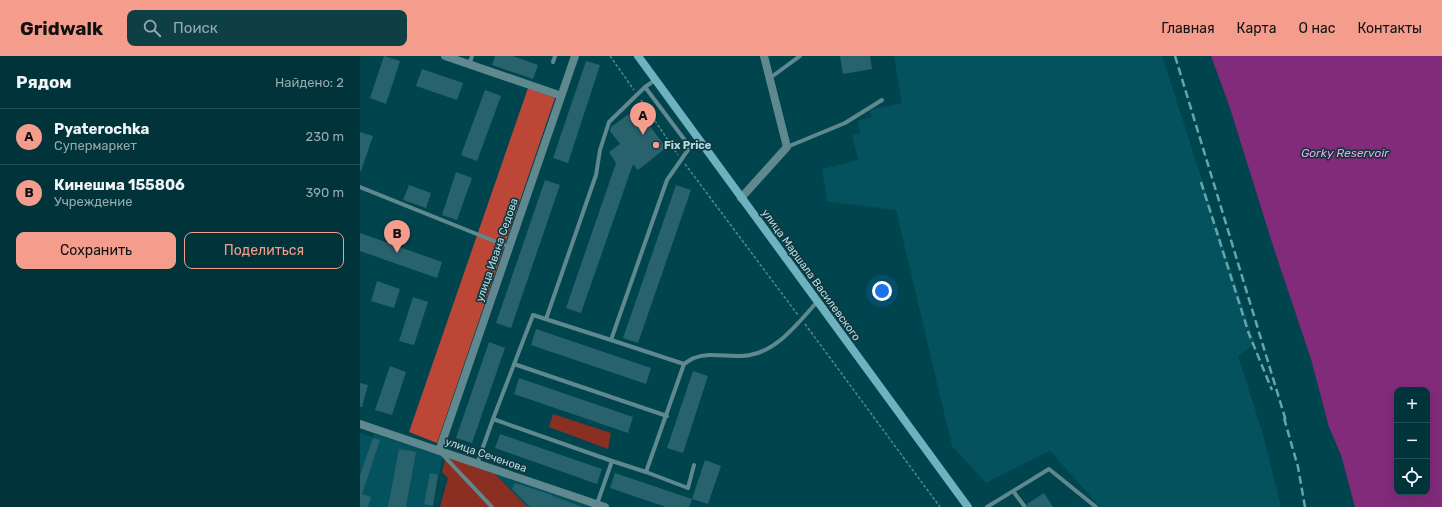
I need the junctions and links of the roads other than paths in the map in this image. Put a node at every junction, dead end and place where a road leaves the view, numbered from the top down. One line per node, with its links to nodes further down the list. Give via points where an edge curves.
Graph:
1 (444, 56): 9 (street)
2 (472, 56): 9 (lane)
3 (555, 56): 8 (lane)
4 (575, 56): 20 (street, улица Ивана Седова)
5 (638, 56): 11 (street, улица Маршала Василевского)
6 (764, 56): 10 (street)
7 (800, 56): 10 (lane)
8 (553, 62)
9 (469, 65): 13 (street)
10 (770, 78): 17 (street)
11 (655, 80): 12 (lane); 15 (street, улица Маршала Василевского)
12 (645, 87): 16 (lane); 22 (lane, via 609,122 600,150 596,175)
13 (556, 94)
14 (882, 100): 17 (lane, via 845,123)
15 (701, 143): 16 (lane); 19 (street, улица Маршала Василевского)
16 (690, 147): 23 (lane, via 667,180)
17 (787, 147): 19 (street)
18 (360, 187): 20 (lane)
19 (741, 198): 21 (street, улица Маршала Василевского)
20 (509, 248): 29 (street, улица Ивана Седова)
21 (817, 302): 25 (lane, via 777,342 764,351 749,356 712,355 695,358); 37 (street, улица Маршала Василевского)
22 (546, 319): 23 (lane); 24 (lane, via 533,315)
23 (611, 340): 25 (lane)
24 (514, 364): 26 (lane); 27 (lane)
25 (684, 364): 26 (lane)
26 (666, 416): 33 (lane)
27 (493, 419): 30 (lane); 31 (lane)
28 (360, 424): 29 (street, улица Сеченова)
29 (439, 451): 31 (street, улица Сеченова); 36 (lane)
30 (612, 461): 33 (lane); 35 (lane)
31 (477, 464): 35 (street, улица Сеченова)
32 (694, 465): 33 (lane, via 688,488)
33 (646, 472)
34 (1013, 491): 38 (lane); 39 (lane); 40 (lane, via 1049,469)
35 (601, 506)
36 (492, 507)
37 (968, 507)
38 (987, 507)
39 (1024, 507)
40 (1096, 507)

